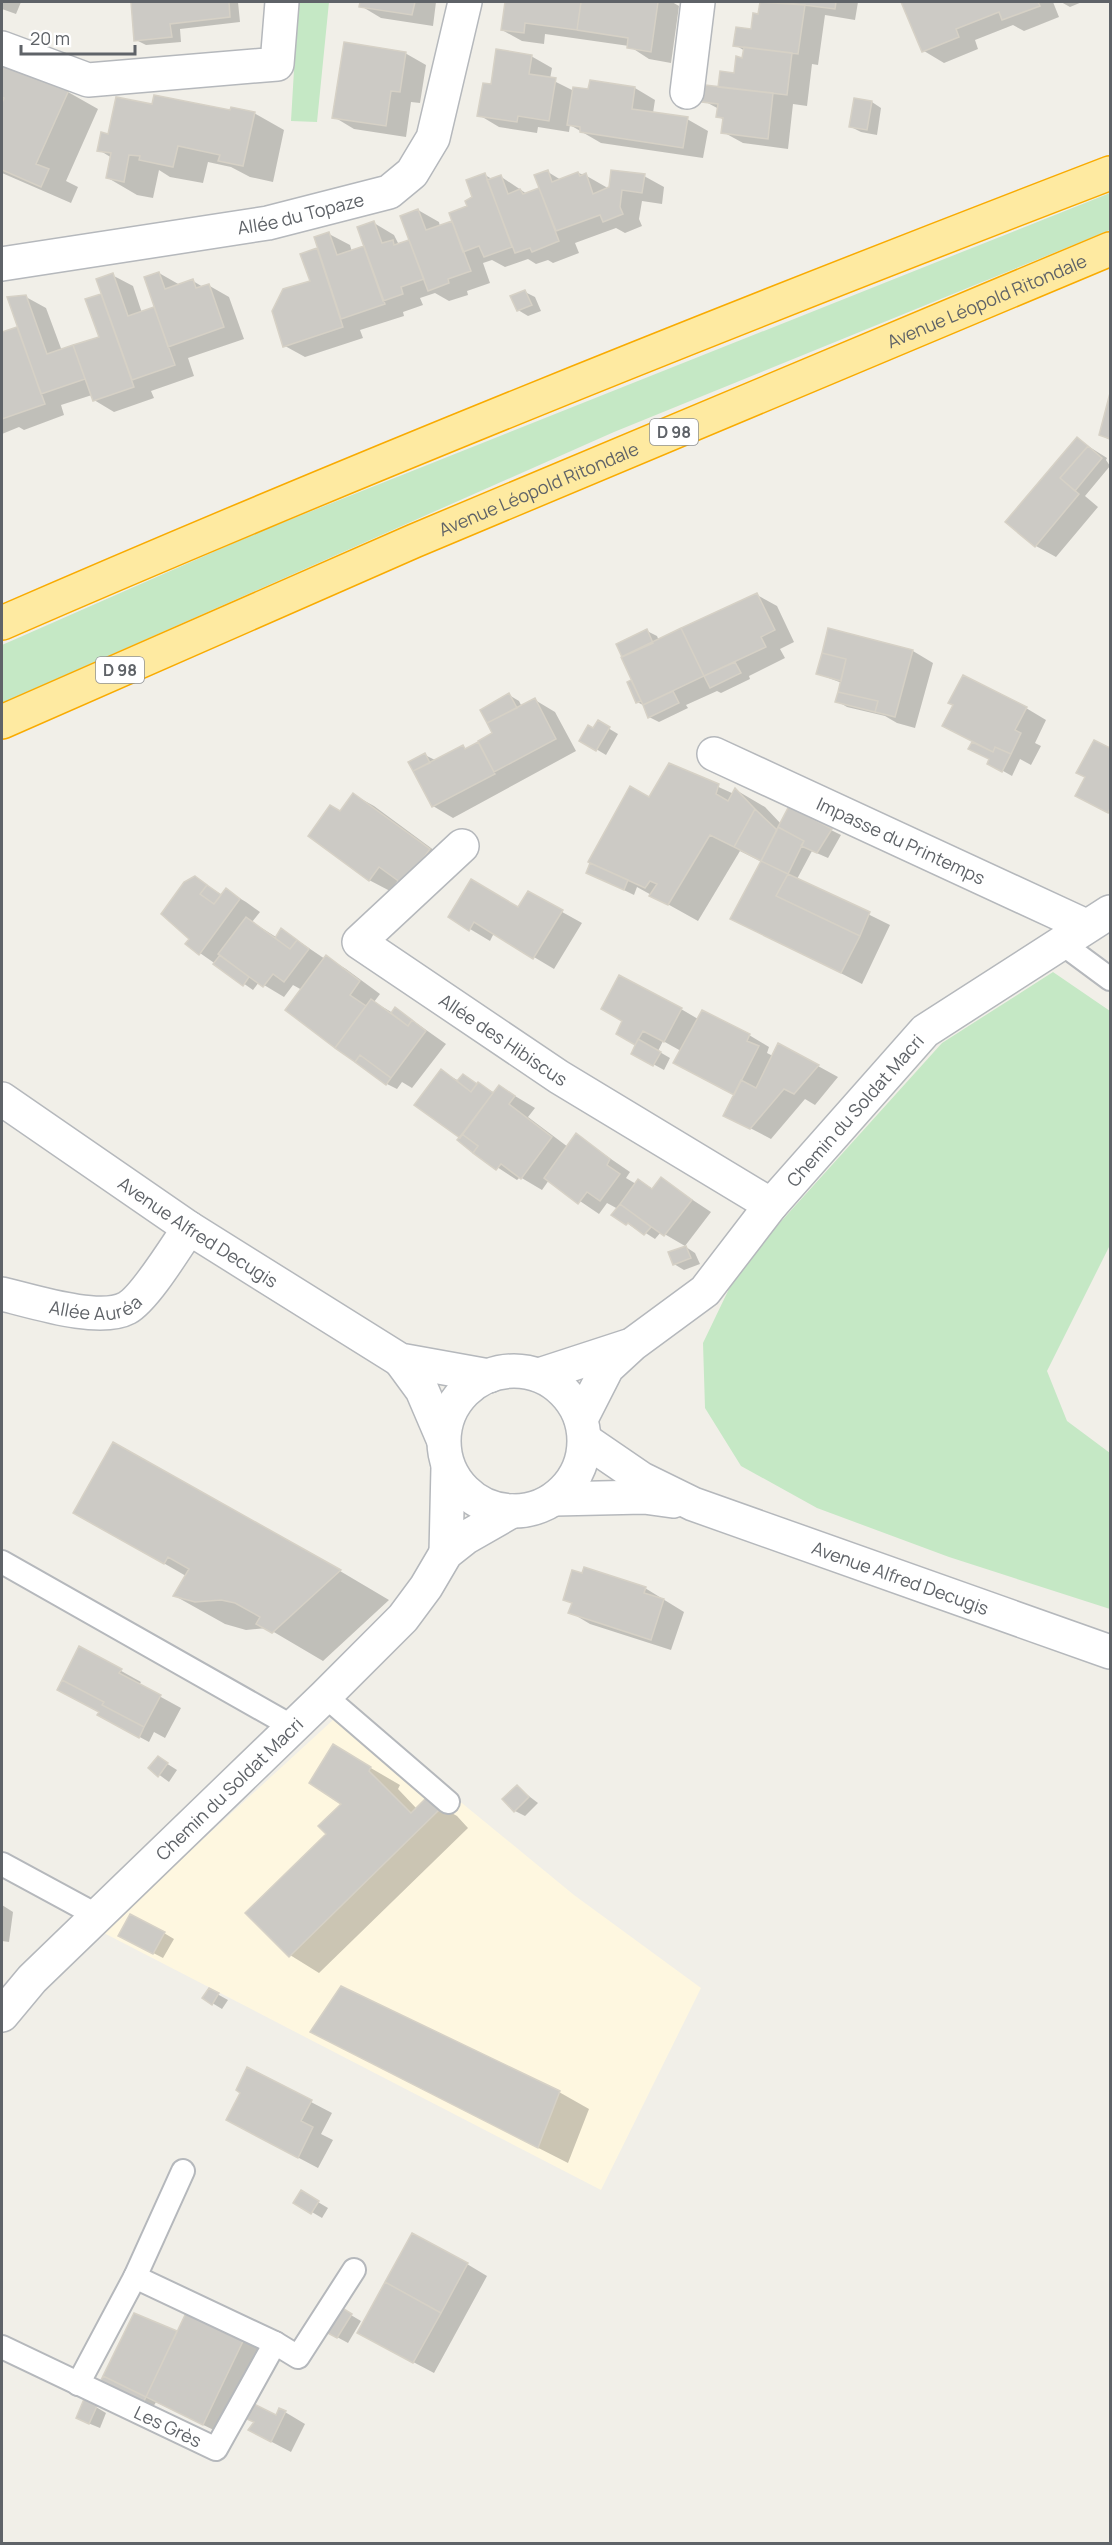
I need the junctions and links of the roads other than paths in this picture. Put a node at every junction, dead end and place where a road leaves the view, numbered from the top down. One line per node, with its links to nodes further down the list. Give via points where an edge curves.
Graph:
1 (282, 2): 4 (street, via 277,64 88,80)
2 (465, 2): 8 (street, Allée du Topaze, via 433,138 412,173 389,192 268,223)
3 (698, 2): 5 (street)
4 (2, 48)
5 (687, 92)
6 (1110, 173): 9 (highway, via 459,430)
7 (1110, 249): 10 (highway, Avenue Léopold Ritondale / D 98, via 414,541)
8 (2, 264)
9 (2, 623)
10 (2, 722)
11 (714, 754): 13 (street, Impasse du Printemps)
12 (462, 846): 16 (street, Allée des Hibiscus, via 359,942 559,1077)
13 (1086, 926): 14 (lane); 16 (street, Chemin du Soldat Macri, via 925,1031)
14 (1110, 979)
15 (2, 1100): 17 (street, Avenue Alfred Decugis)
16 (771, 1205): 19 (street, Chemin du Soldat Macri, via 705,1291)
17 (189, 1228): 18 (street, Allée Auréa, via 139,1297 126,1308 88,1314); 20 (street, Avenue Alfred Decugis)
18 (2, 1294)
19 (633, 1344): 21 (street, Chemin du Soldat Macri); 23 (street, Chemin du Soldat Macri, via 607,1368)
20 (400, 1360): 22 (street, Avenue Alfred Decugis); 24 (street, Avenue Alfred Decugis, via 422,1390)
21 (539, 1375): 22 (street, via 514,1371); 23 (street, via 565,1392)
22 (489, 1376): 24 (street, via 474,1383 452,1407)
23 (583, 1429): 25 (street, via 583,1456 577,1472); 26 (street, Avenue Alfred Decugis, via 642,1479)
24 (446, 1453): 27 (street, via 459,1485 474,1499 492,1508); 28 (street, Chemin du Soldat Macri)
25 (555, 1499): 26 (street, Avenue Alfred Decugis, via 644,1497); 27 (street, via 535,1509)
26 (693, 1504): 30 (street, Avenue Alfred Decugis)
27 (512, 1511): 28 (street, Chemin du Soldat Macri)
28 (446, 1553): 31 (street, Chemin du Soldat Macri, via 403,1618)
29 (2, 1562): 32 (lane)
30 (1110, 1652)
31 (325, 1696): 32 (street, Chemin du Soldat Macri); 33 (lane)
32 (293, 1727): 35 (street, Chemin du Soldat Macri, via 220,1810)
33 (448, 1802)
34 (2, 1864): 35 (lane)
35 (98, 1916): 36 (street, Chemin du Soldat Macri, via 32,1979)
36 (2, 2015)
37 (183, 2171): 39 (lane)
38 (354, 2270): 40 (lane, via 298,2357)
39 (135, 2277): 40 (lane); 42 (lane)
40 (274, 2343): 42 (lane, Les Grès, via 216,2449)
41 (2, 2347): 42 (lane, Les Grès)
42 (78, 2384)

